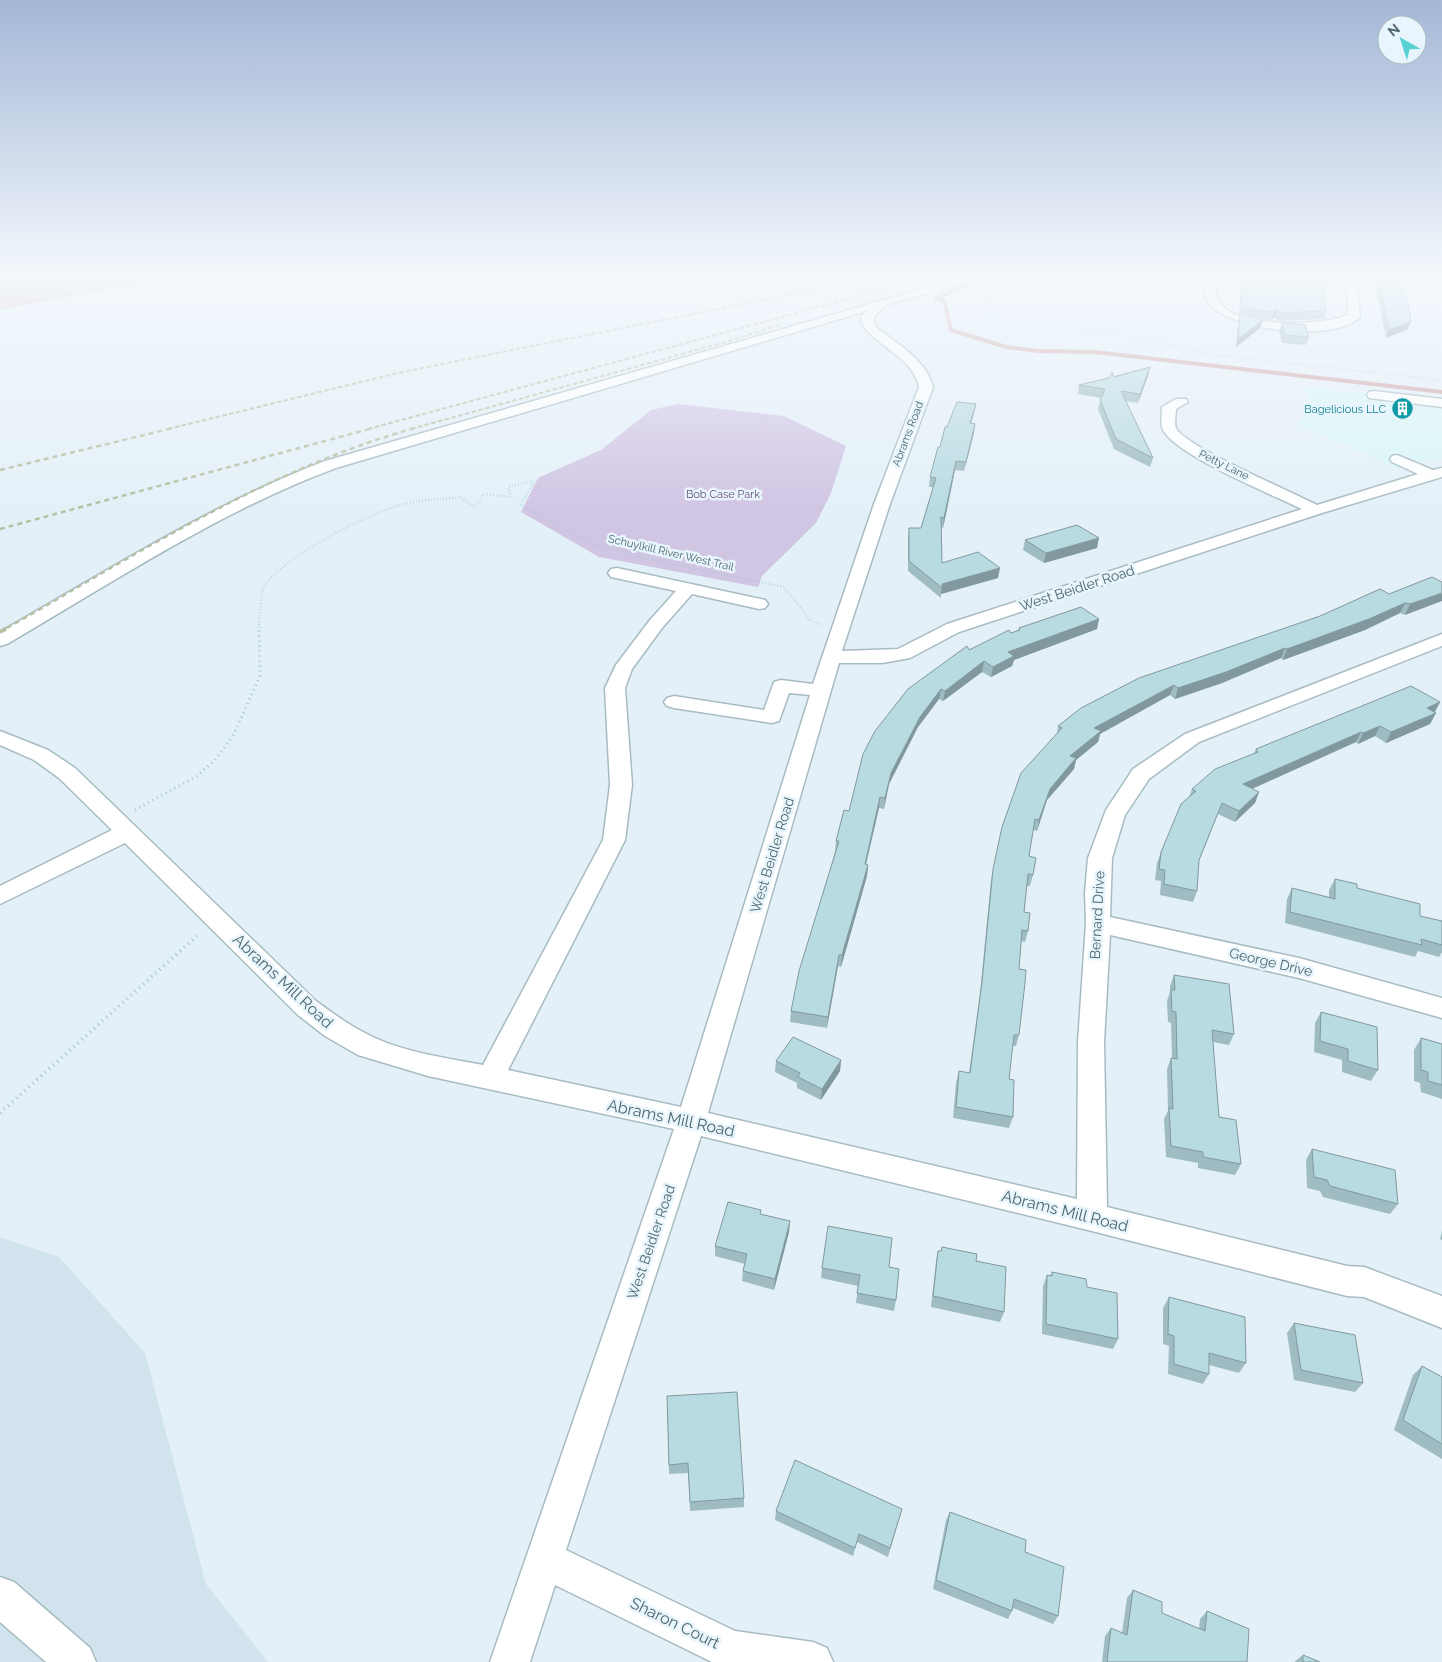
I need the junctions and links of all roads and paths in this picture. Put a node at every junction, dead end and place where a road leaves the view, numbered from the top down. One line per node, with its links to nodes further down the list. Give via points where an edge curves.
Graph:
1 (707, 354): 15 (street, via 371,451 309,473 191,531)
2 (900, 354): 14 (street, Abrams Road, via 917,367 926,380 926,387)
3 (1207, 354): 4 (path)
4 (1442, 380)
5 (1374, 395): 7 (street)
6 (1181, 402): 10 (street, Petty Lane, via 1169,407 1168,428 1177,438 1202,454)
7 (1442, 403)
8 (1397, 459): 9 (street)
9 (1437, 473): 10 (street, West Beidler Road)
10 (1316, 510): 17 (street, West Beidler Road, via 953,628 903,654)
11 (617, 573): 12 (street)
12 (687, 589): 13 (street); 26 (street, via 623,669 615,688 621,784 614,840)
13 (759, 604)
14 (840, 627): 17 (street, Abrams Road); 21 (path, Schuylkill River West Trail, via 811,621 784,587 592,544 520,505 532,481 508,486 511,497 505,499 483,494 478,505 474,506 460,497 389,507 336,532 272,576 264,587 259,624 260,676 233,736 197,776)
15 (0, 640)
16 (1442, 640): 23 (street, Bernard Drive, via 1214,728 1178,746 1145,770 1114,815 1100,858 1096,893)
17 (832, 657): 18 (street, West Beidler Road)
18 (821, 691): 19 (street, via 781,686 772,717); 28 (street, West Beidler Road)
19 (674, 702)
20 (0, 737): 21 (street, Abrams Mill Road, via 41,755)
21 (131, 821): 22 (street); 26 (street, Abrams Mill Road, via 286,988 334,1029 368,1047 428,1065)
22 (0, 896)
23 (1098, 922): 25 (street, George Drive, via 1299,968); 29 (street, Bernard Drive, via 1091,1042)
24 (197, 936): 27 (path)
25 (1442, 1008)
26 (490, 1078): 28 (street, Abrams Mill Road)
27 (0, 1113)
28 (691, 1121): 29 (street, Abrams Mill Road); 31 (street, West Beidler Road)
29 (1092, 1217): 30 (street, Abrams Mill Road, via 1347,1281 1364,1282)
30 (1442, 1312)
31 (544, 1559): 34 (street, West Beidler Road); 35 (street, Sharon Court, via 732,1651)
32 (0, 1596): 33 (street)
33 (76, 1662)
34 (510, 1662)
35 (813, 1662)

